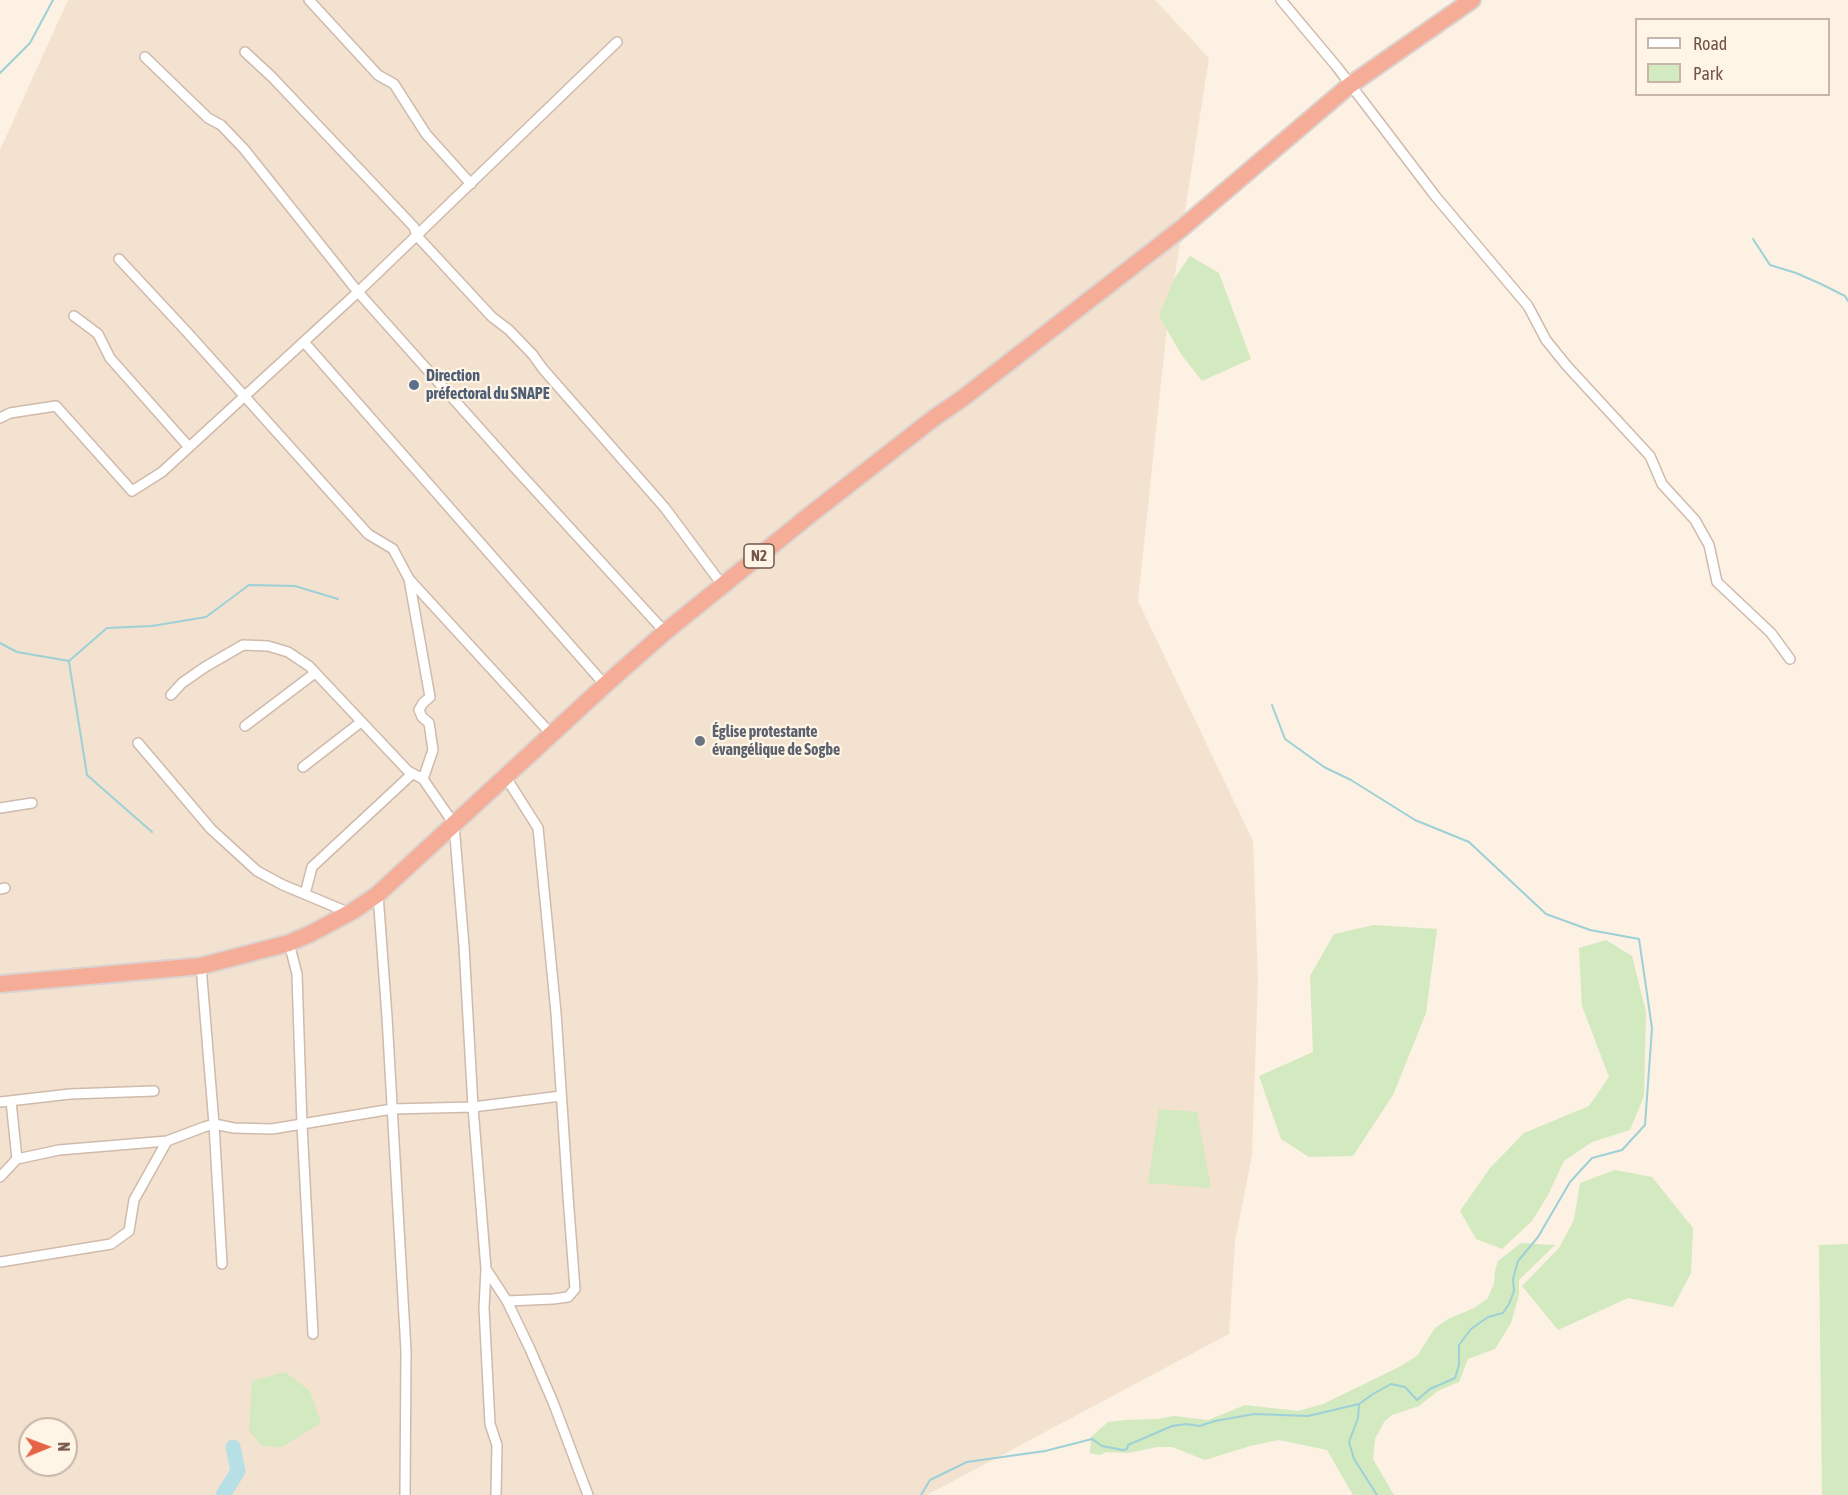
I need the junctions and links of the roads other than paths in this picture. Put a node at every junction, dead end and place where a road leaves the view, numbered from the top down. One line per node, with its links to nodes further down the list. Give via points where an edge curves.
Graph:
1 (309, 0): 8 (street, via 378,75 394,84 426,134)
2 (1281, 0): 7 (street)
3 (1472, 0): 7 (highway, N2)
4 (617, 42): 8 (street)
5 (245, 52): 9 (street, via 414,227)
6 (145, 57): 11 (street, via 244,149)
7 (1350, 85): 18 (highway, N2, via 1182,228); 20 (street, via 1436,197 1528,306 1546,340 1567,366 1650,456 1662,484 1701,530 1712,554 1717,582 1771,633)
8 (471, 184): 9 (street)
9 (417, 236): 11 (street); 18 (street, via 492,317 534,355 665,508)
10 (119, 259): 14 (street)
11 (358, 292): 13 (street); 19 (street)
12 (74, 316): 16 (street, via 98,334 110,358)
13 (304, 342): 14 (street); 22 (street)
14 (245, 396): 16 (street); 17 (street, via 368,534 393,549)
15 (0, 418): 16 (street, via 56,406 132,491 162,472)
16 (188, 446)
17 (409, 579): 26 (street); 31 (street, via 430,697 420,710 429,723 433,750)
18 (723, 586): 19 (highway, N2)
19 (665, 632): 22 (highway, N2)
20 (1790, 659)
21 (315, 673): 23 (street, via 288,652 243,645 182,683); 24 (street); 25 (street)
22 (605, 685): 26 (highway, N2)
23 (171, 696)
24 (362, 722): 28 (street); 29 (street)
25 (245, 726)
26 (552, 735): 30 (highway, N2)
27 (138, 743): 35 (street, via 211,829 257,871)
28 (303, 767)
29 (412, 774): 31 (street); 35 (street, via 312,867)
30 (506, 776): 34 (highway, N2); 42 (street, via 538,828)
31 (423, 779): 34 (street)
32 (32, 804): 33 (street)
33 (0, 808)
34 (454, 824): 36 (highway, N2); 45 (street)
35 (304, 894): 37 (street)
36 (378, 894): 37 (highway, N2); 46 (street)
37 (353, 911): 38 (highway, N2)
38 (289, 943): 39 (highway, N2); 48 (street, via 297,974)
39 (201, 966): 40 (highway, N2); 47 (street)
40 (0, 984)
41 (154, 1091): 43 (street)
42 (561, 1096): 45 (street); 55 (street, via 575,1288 568,1297)
43 (11, 1101): 44 (street); 50 (street)
44 (0, 1102)
45 (473, 1107): 46 (street); 54 (street)
46 (392, 1110): 48 (street); 57 (street, via 406,1351)
47 (214, 1124): 48 (street, via 272,1129); 49 (street); 53 (street)
48 (302, 1125): 56 (street)
49 (167, 1141): 50 (street, via 59,1150); 52 (street, via 134,1200 129,1231 111,1244)
50 (17, 1159): 51 (street)
51 (0, 1177)
52 (0, 1262)
53 (222, 1264)
54 (486, 1269): 55 (street); 58 (street, via 484,1308 490,1424 497,1445)
55 (507, 1301): 59 (street, via 553,1402)
56 (313, 1334)
57 (405, 1495)
58 (496, 1495)
59 (588, 1495)

